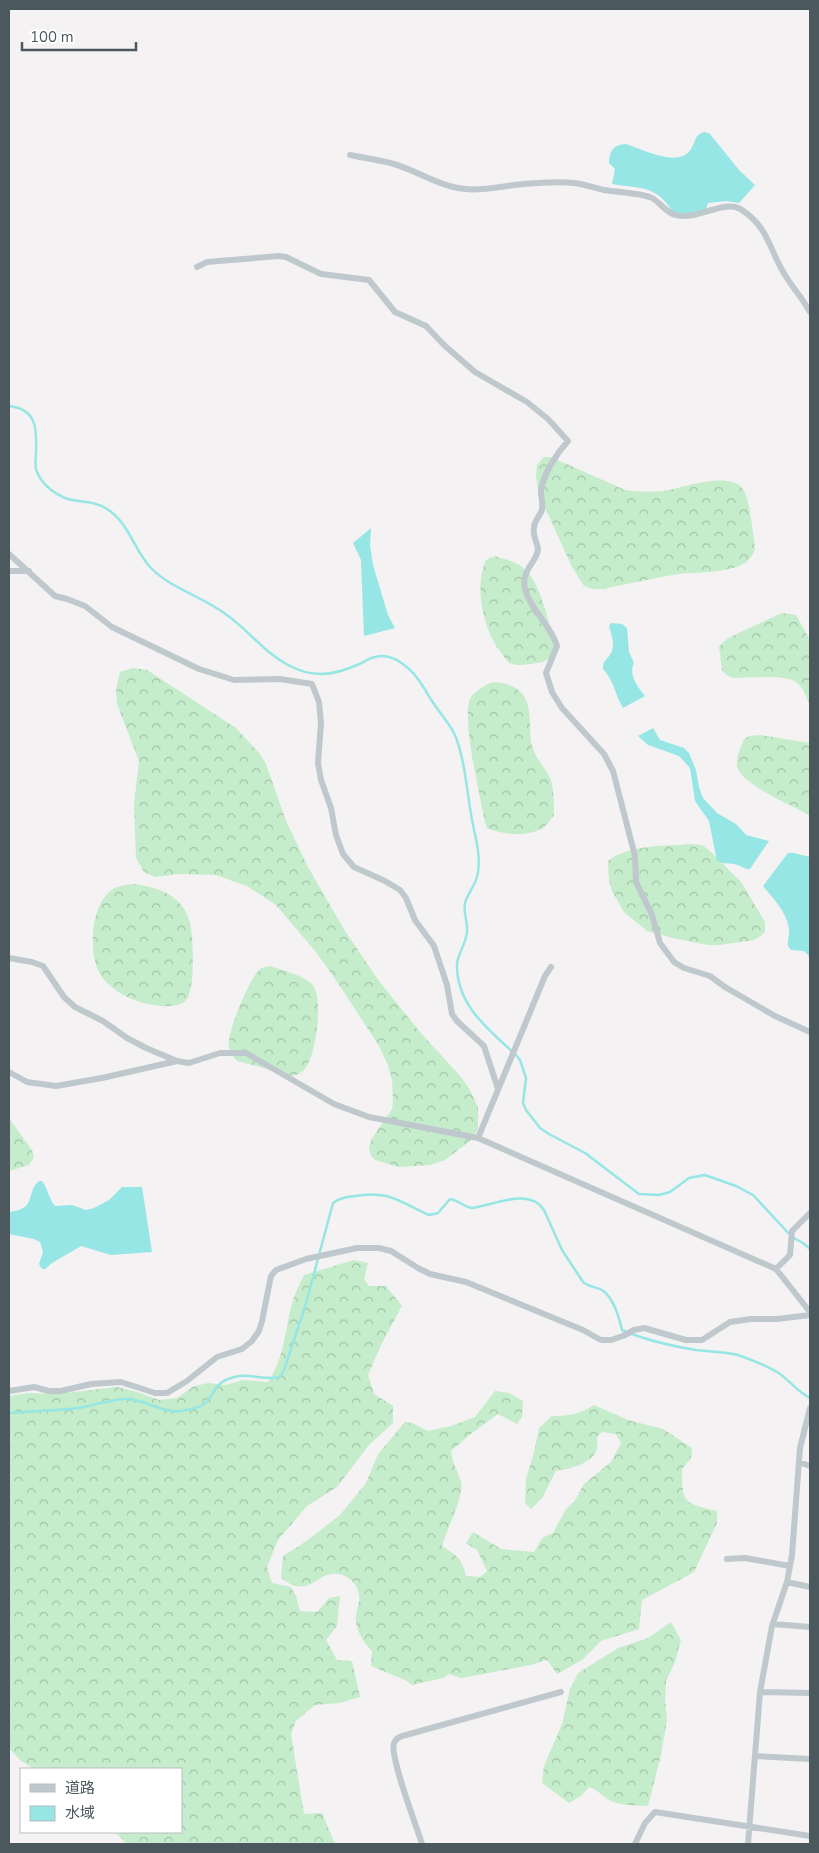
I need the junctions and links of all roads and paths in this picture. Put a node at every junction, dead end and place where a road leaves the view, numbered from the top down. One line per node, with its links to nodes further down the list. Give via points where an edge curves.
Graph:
1 (350, 155): 3 (street, via 394,164 466,190 576,183 652,198 665,210 685,217 719,208 740,208 770,241 785,275)
2 (198, 267): 9 (street, via 207,262 279,256 321,274 369,280 395,312 426,326 474,372 527,402 568,441 559,451 541,490 542,511 534,527 538,551 525,575 524,586 557,646 546,673 552,692 562,708 604,754 613,771 635,856 636,882 652,915 660,943 674,962 710,976 775,1016)
3 (810, 312)
4 (9, 554): 6 (street)
5 (9, 571): 6 (street)
6 (29, 571): 12 (street, via 55,596 85,606 112,627 199,669 234,680 280,679 312,684 319,702 318,763 321,780 332,808 342,854 354,867 385,881 403,894 415,920 434,946 452,1014 484,1046)
7 (9, 958): 10 (street, via 43,966 64,998 75,1006 127,1038)
8 (551, 967): 12 (street)
9 (810, 1032)
10 (176, 1061): 11 (street, via 56,1086 27,1082); 13 (street, via 188,1062 220,1053 246,1053 318,1096 356,1113)
11 (9, 1072)
12 (498, 1089): 13 (street)
13 (478, 1138): 15 (street)
14 (810, 1213): 15 (street, via 792,1231 790,1255)
15 (776, 1269): 16 (street)
16 (810, 1313): 17 (street, via 730,1322 702,1340 686,1340 644,1328 601,1340 466,1282 430,1274 391,1251 357,1248 306,1259 276,1270 271,1276 259,1331 252,1341 242,1350 217,1357 167,1392 155,1393 121,1382 50,1391 34,1387)
17 (9, 1391)
18 (810, 1408): 19 (street)
19 (799, 1462): 20 (street); 22 (street)
20 (810, 1466)
21 (727, 1559): 22 (street, via 745,1558)
22 (790, 1566): 23 (street)
23 (787, 1582): 24 (street); 25 (street)
24 (810, 1587)
25 (772, 1624): 26 (street); 28 (street)
26 (810, 1627)
27 (561, 1692): 34 (street, via 398,1737 394,1741 396,1761)
28 (760, 1692): 29 (street); 30 (street)
29 (810, 1693)
30 (755, 1756): 31 (street); 32 (street)
31 (810, 1760)
32 (749, 1826): 33 (street); 35 (street, via 655,1812 644,1823); 36 (street)
33 (810, 1836)
34 (422, 1844)
35 (635, 1844)
36 (748, 1844)

